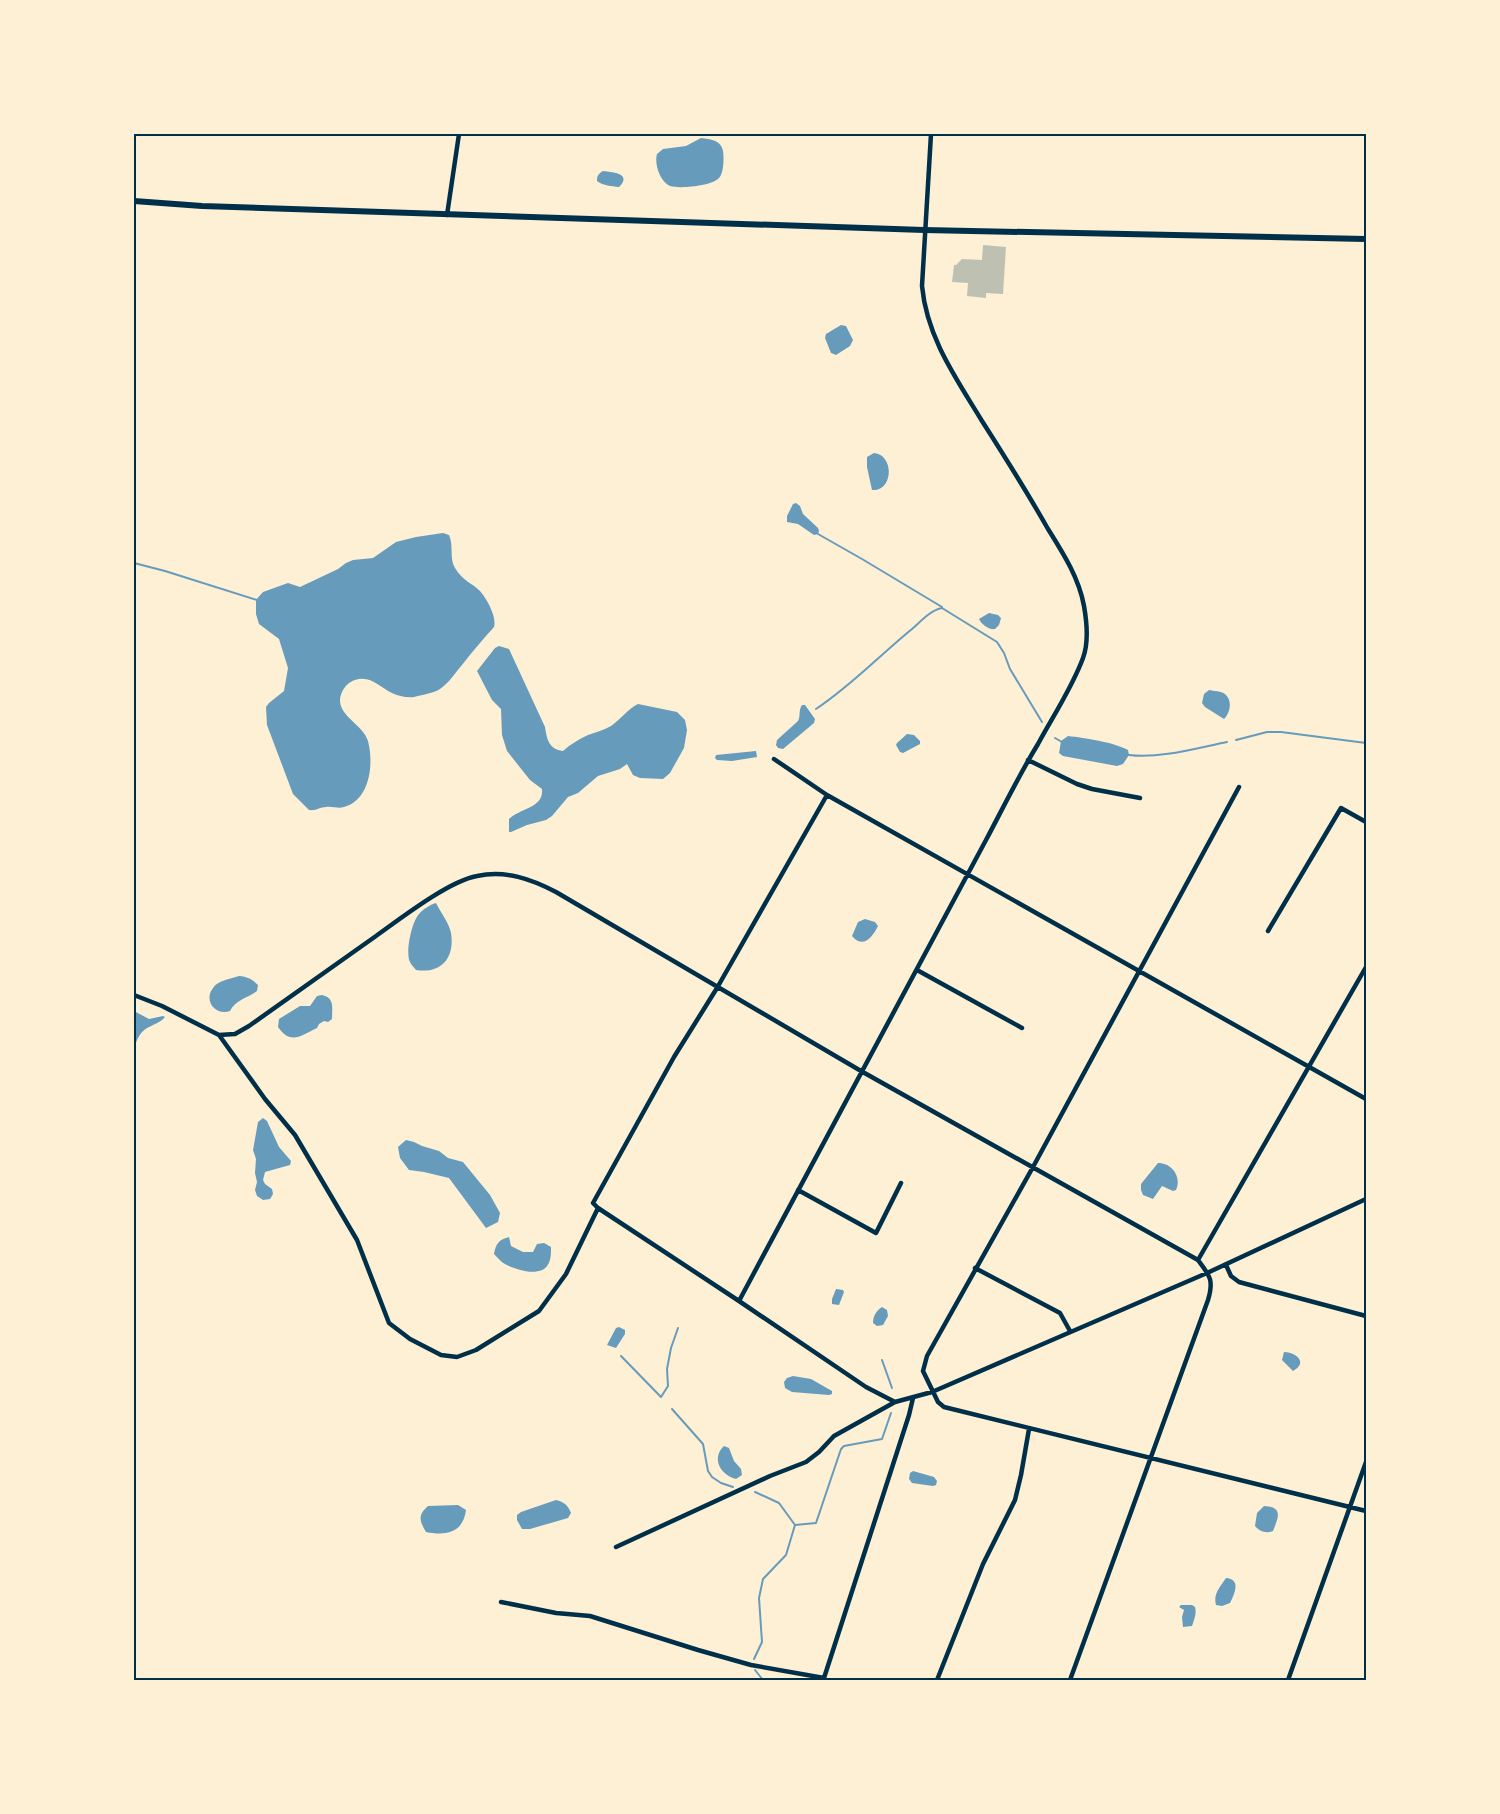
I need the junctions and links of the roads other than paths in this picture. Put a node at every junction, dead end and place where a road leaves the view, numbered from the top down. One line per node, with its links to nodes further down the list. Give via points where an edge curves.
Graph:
1 (459, 134): 4 (street)
2 (930, 134): 5 (street)
3 (134, 201): 4 (main road)
4 (447, 215): 5 (main road)
5 (924, 230): 6 (main road); 8 (street, via 922,293 937,345 1068,562 1085,609 1084,654)
6 (1366, 239)
7 (774, 759): 10 (street)
8 (1028, 760): 11 (street, via 1077,784); 13 (street)
9 (1239, 787): 16 (street)
10 (827, 795): 13 (street); 18 (street)
11 (1140, 798)
12 (1366, 822): 14 (street, via 1341,808)
13 (969, 873): 16 (street); 17 (street)
14 (1268, 931)
15 (1366, 967): 22 (street)
16 (1139, 969): 22 (street); 25 (street)
17 (917, 970): 20 (street); 23 (street)
18 (717, 988): 21 (street, via 540,884 502,874 477,876 408,913 249,1026 235,1034); 23 (street); 29 (street, via 593,1203)
19 (134, 995): 21 (street)
20 (1022, 1028)
21 (219, 1035): 29 (street, via 295,1135 329,1192 357,1240 390,1323 441,1355 457,1357 476,1350 539,1311 566,1274)
22 (1310, 1066): 24 (street); 30 (street)
23 (861, 1071): 25 (street); 27 (street)
24 (1366, 1099)
25 (1033, 1167): 30 (street); 32 (street)
26 (901, 1183): 27 (street, via 876,1233)
27 (798, 1190): 34 (street)
28 (1366, 1199): 31 (street)
29 (598, 1209): 34 (street)
30 (1198, 1260): 33 (street)
31 (1226, 1264): 33 (street); 35 (street, via 1239,1282)
32 (975, 1268): 36 (street, via 1060,1313); 37 (street, via 924,1364)
33 (1207, 1273): 36 (street); 41 (street, via 1212,1284 1208,1300)
34 (739, 1301): 39 (street, via 866,1387)
35 (1366, 1316)
36 (1070, 1331): 37 (street)
37 (932, 1392): 38 (street); 40 (street, via 944,1407)
38 (913, 1398): 39 (street); 47 (street)
39 (896, 1402): 45 (street, via 834,1436 806,1462)
40 (1029, 1429): 41 (street); 48 (street, via 1015,1500 982,1564)
41 (1150, 1457): 43 (street); 49 (street)
42 (1366, 1462): 43 (street)
43 (1351, 1507): 44 (street); 50 (street)
44 (1366, 1511)
45 (616, 1547)
46 (501, 1602): 47 (street, via 590,1617 752,1665)
47 (824, 1679)
48 (937, 1680)
49 (1070, 1680)
50 (1288, 1680)

